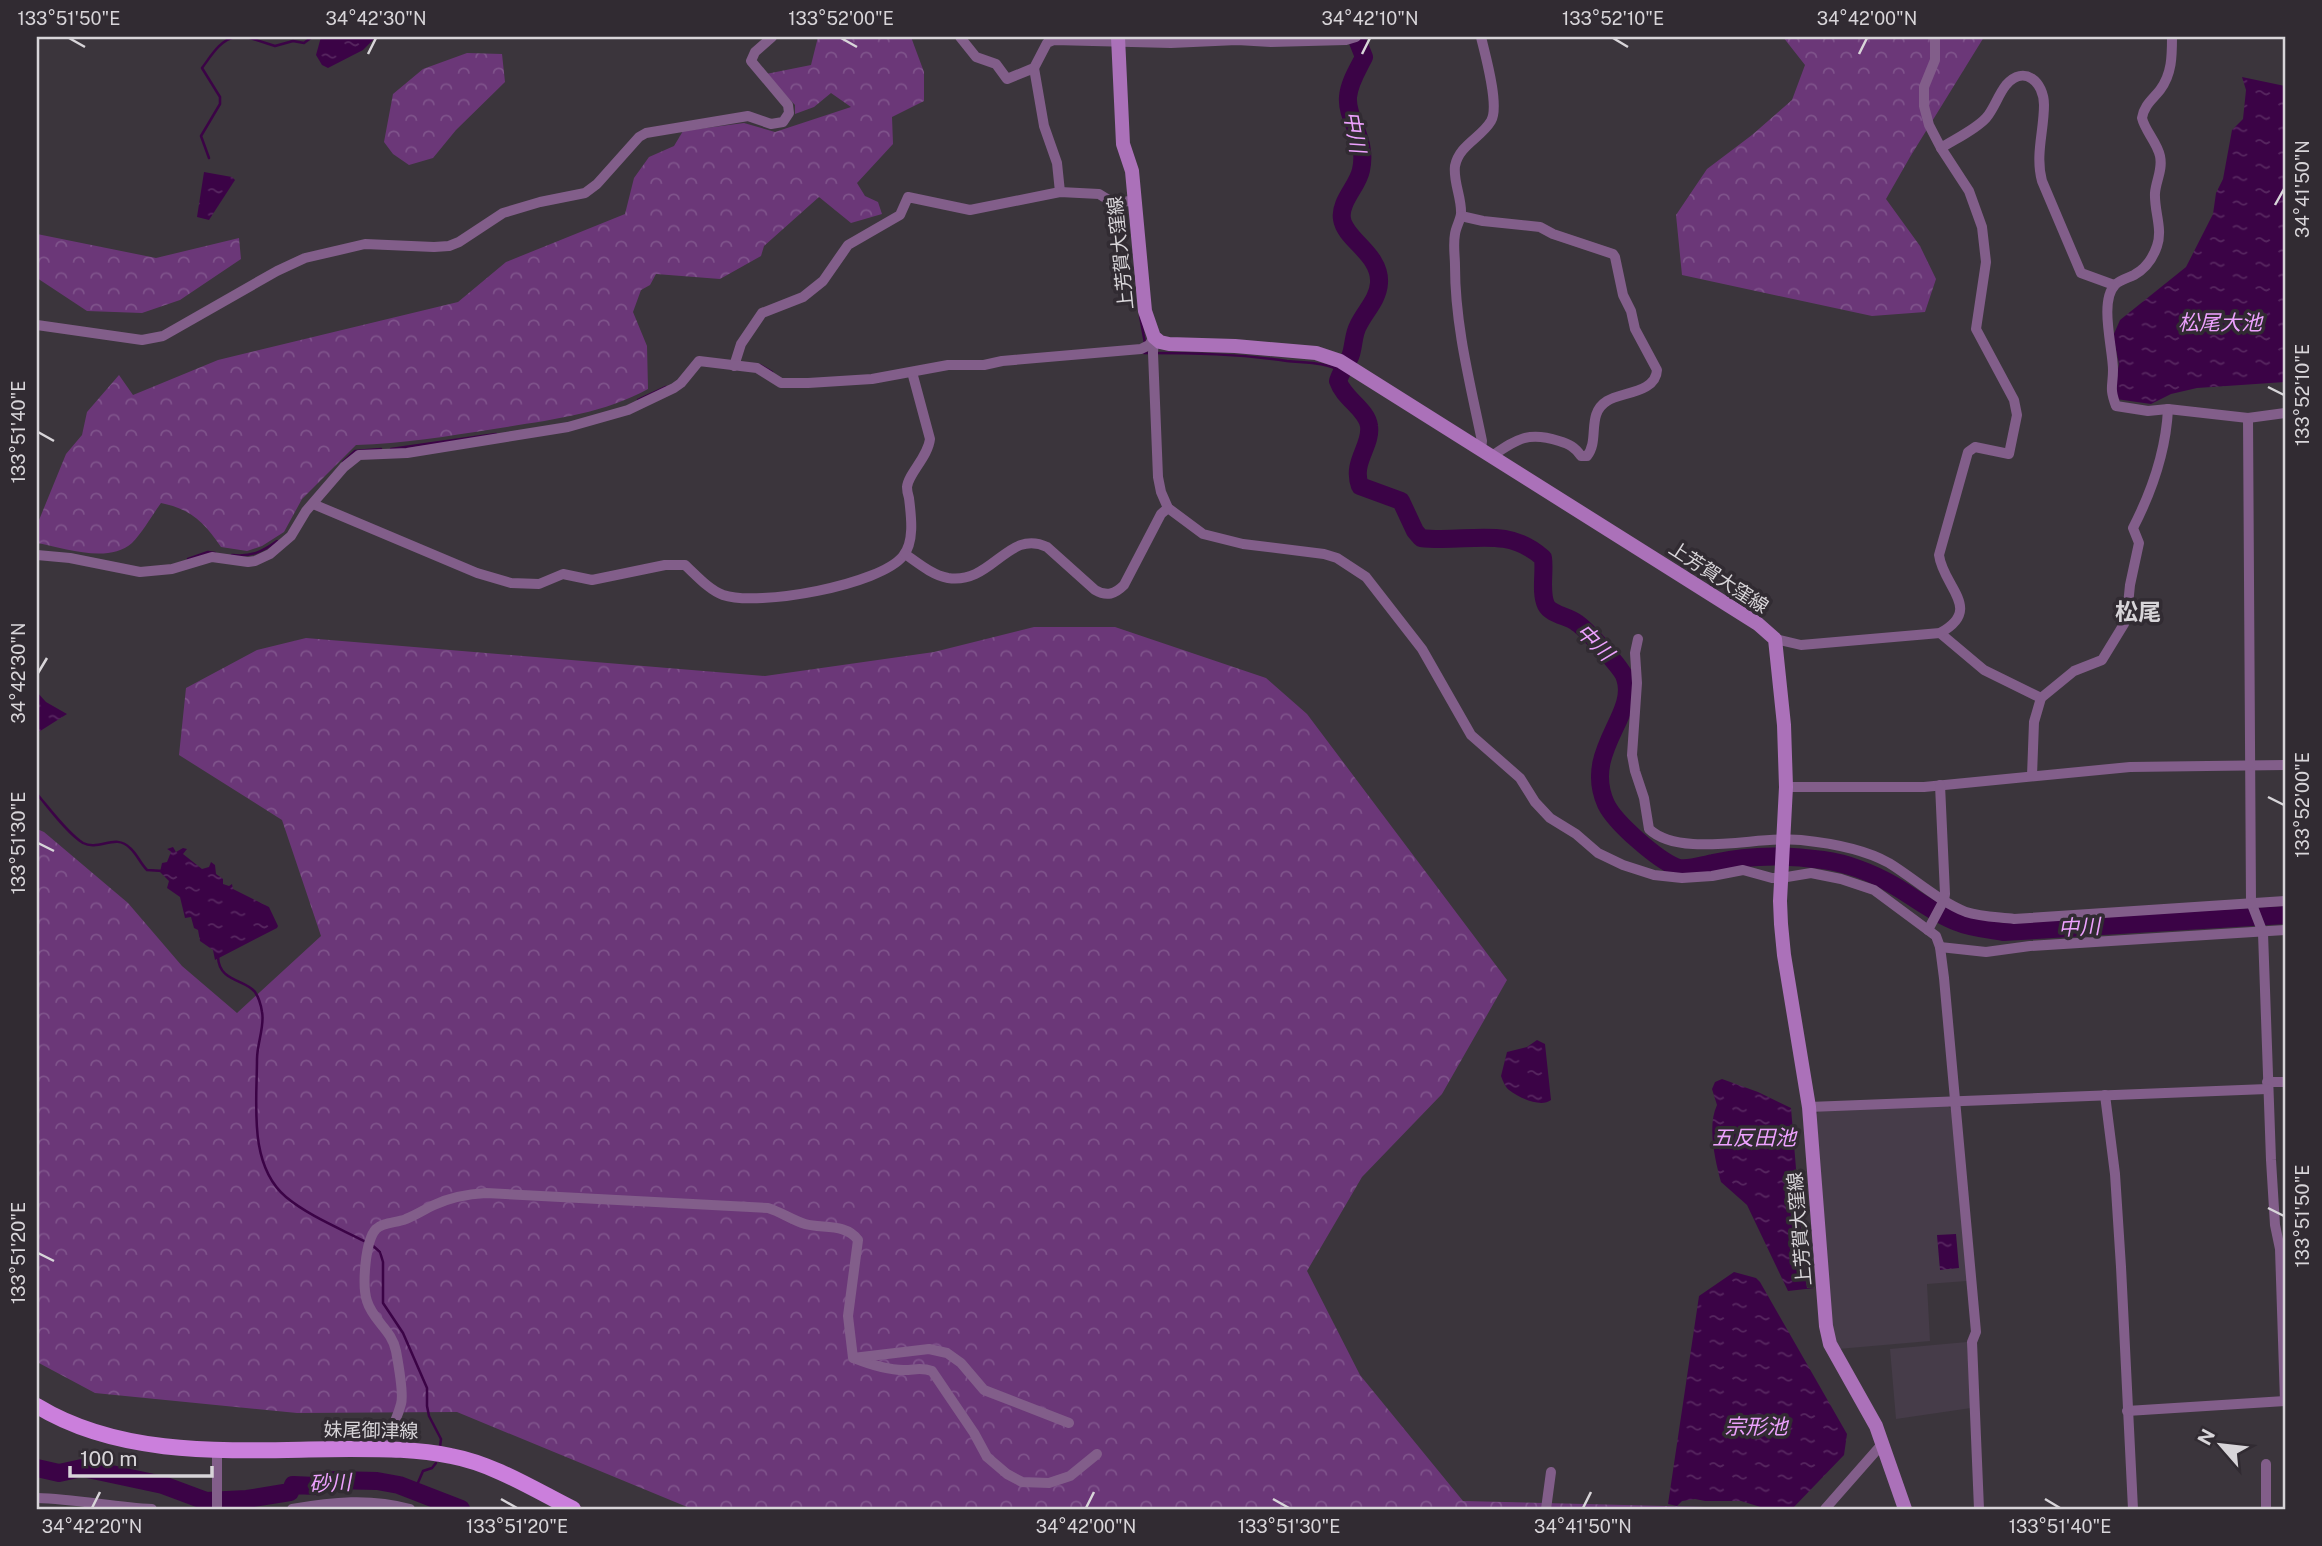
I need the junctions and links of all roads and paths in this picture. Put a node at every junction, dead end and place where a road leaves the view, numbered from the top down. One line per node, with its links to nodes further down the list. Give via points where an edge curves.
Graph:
1 (772, 37): 14 (street, via 751,61 788,105 783,122 771,124 748,116 646,134 585,193 503,213 449,246 366,244 305,258 163,336 142,340)
2 (960, 37): 8 (street, via 976,57 996,64 1007,79)
3 (1354, 37): 7 (street, via 1171,43)
4 (1481, 37): 12 (street, via 1493,115 1455,165)
5 (1935, 37): 9 (street, via 1935,60 1924,87 1924,106)
6 (2172, 37): 13 (street, via 2170,72 2142,118 2160,153 2155,200 2158,243 2143,268)
7 (1119, 39): 8 (street, via 1054,40); 11 (main road, 上芳賀大窪線, via 1123,144 1132,171)
8 (1034, 68): 10 (street, via 1044,125 1058,163)
9 (1941, 148): 13 (street, via 1986,119 2011,81 2025,76 2036,80 2044,104 2038,165 2042,181 2081,273); 26 (street, via 1969,191 1982,226 1986,262 1976,330 2014,400 2017,415 2009,454 1975,447 1968,452 1939,555 1960,601 1958,620)
10 (1060, 192): 11 (street, via 1099,194 1112,202); 16 (street, via 970,210 908,197 900,215 848,245 823,281 803,297 762,313)
11 (1134, 201): 15 (main road, 上芳賀大窪線)
12 (1461, 216): 21 (street, via 1455,233 1455,281 1461,341); 21 (street, via 1543,227 1613,254 1635,329 1657,370 1648,385 1602,405 1593,421 1587,456 1569,444 1535,435)
13 (2114, 285): 18 (street, via 2109,295 2108,328 2110,382 2116,406)
14 (37, 325)
15 (1153, 347): 17 (street, via 948,365); 21 (main road, 上芳賀大窪線, via 1160,342 1315,353 1346,364); 23 (street, via 1158,477)
16 (734, 364): 17 (street, via 763,370 782,383); 22 (street, via 699,361 674,388 628,410 568,427 407,453 359,455)
17 (913, 374): 24 (street, via 930,439 907,486 911,527)
18 (2168, 409): 20 (street); 29 (street, via 2159,462 2133,528 2139,543 2124,624 2102,660 2074,671)
19 (2285, 413): 20 (street)
20 (2248, 418): 30 (street)
21 (1487, 452): 28 (main road, 上芳賀大窪線)
22 (313, 504): 24 (street, via 477,573 523,585 563,574 592,580 685,565 726,596 790,596 858,581); 25 (street, via 291,536 270,554 248,562 212,557 172,569 140,572)
23 (1168, 508): 24 (street, via 1124,586 1110,595 1096,590 1040,543 1023,543 985,570 959,578 937,574); 36 (street, via 1203,534 1324,554 1366,577 1422,649 1471,734 1520,778 1550,818 1598,853 1654,875 1682,878 1743,870 1772,878)
24 (905, 554)
25 (37, 555)
26 (1940, 633): 28 (street, via 1801,645); 29 (street, via 1984,670)
27 (1638, 639): 35 (street, via 1632,755 1649,829 1663,838 1688,843)
28 (1775, 639): 34 (main road, 上芳賀大窪線)
29 (2040, 698): 32 (street, via 2034,722)
30 (2250, 765): 31 (street); 32 (street, via 2130,767); 38 (street)
31 (2285, 765)
32 (2032, 776): 33 (street)
33 (1940, 785): 34 (street); 39 (street)
34 (1787, 787): 35 (main road, 上芳賀大窪線)
35 (1785, 843): 36 (main road, 上芳賀大窪線); 39 (street, via 1798,839 1863,852 1887,862)
36 (1782, 874): 40 (street, via 1825,874 1874,890); 48 (main road, 上芳賀大窪線, via 1784,955)
37 (2285, 901): 38 (street)
38 (2251, 902): 39 (street, via 2014,919 1978,915); 42 (street)
39 (1943, 903): 40 (street)
40 (1930, 927): 43 (street)
41 (2285, 930): 42 (street)
42 (2263, 933): 43 (street, via 1986,952); 45 (street)
43 (1940, 947): 47 (street)
44 (2285, 1082): 45 (street)
45 (2267, 1085): 46 (street); 50 (street, via 2280,1250)
46 (2105, 1095): 47 (street); 52 (street, via 2115,1174)
47 (1955, 1101): 48 (street); 70 (street, via 1976,1332 1972,1342)
48 (1809, 1107): 54 (main road, 上芳賀大窪線, via 1830,1344)
49 (853, 1358): 53 (street, via 929,1349 947,1353 984,1390); 56 (street, via 848,1316 858,1240 838,1228 809,1225 768,1208 486,1193 447,1200 382,1225 369,1244 366,1299 393,1340 402,1392); 57 (street, via 904,1370 922,1367 932,1371 988,1457 1022,1482 1049,1483 1070,1476)
50 (2285, 1401): 52 (street)
51 (37, 1406): 55 (main road, 妹尾御津線, via 72,1424 117,1438)
52 (2127, 1411): 71 (street)
53 (1069, 1423)
54 (1883, 1443): 68 (street); 69 (main road, 上芳賀大窪線)
55 (217, 1449): 56 (main road, 妹尾御津線); 63 (street)
56 (389, 1449): 66 (main road, 妹尾御津線, via 454,1456 510,1477)
57 (1097, 1454)
58 (2266, 1464): 72 (street)
59 (1550, 1472): 67 (street)
60 (37, 1498): 61 (street)
61 (128, 1508): 62 (street)
62 (152, 1509)
63 (217, 1509)
64 (292, 1509): 65 (street, via 362,1501)
65 (410, 1509)
66 (573, 1509)
67 (1546, 1509)
68 (1825, 1509)
69 (1905, 1509)
70 (1979, 1509)
71 (2133, 1509)
72 (2266, 1509)

